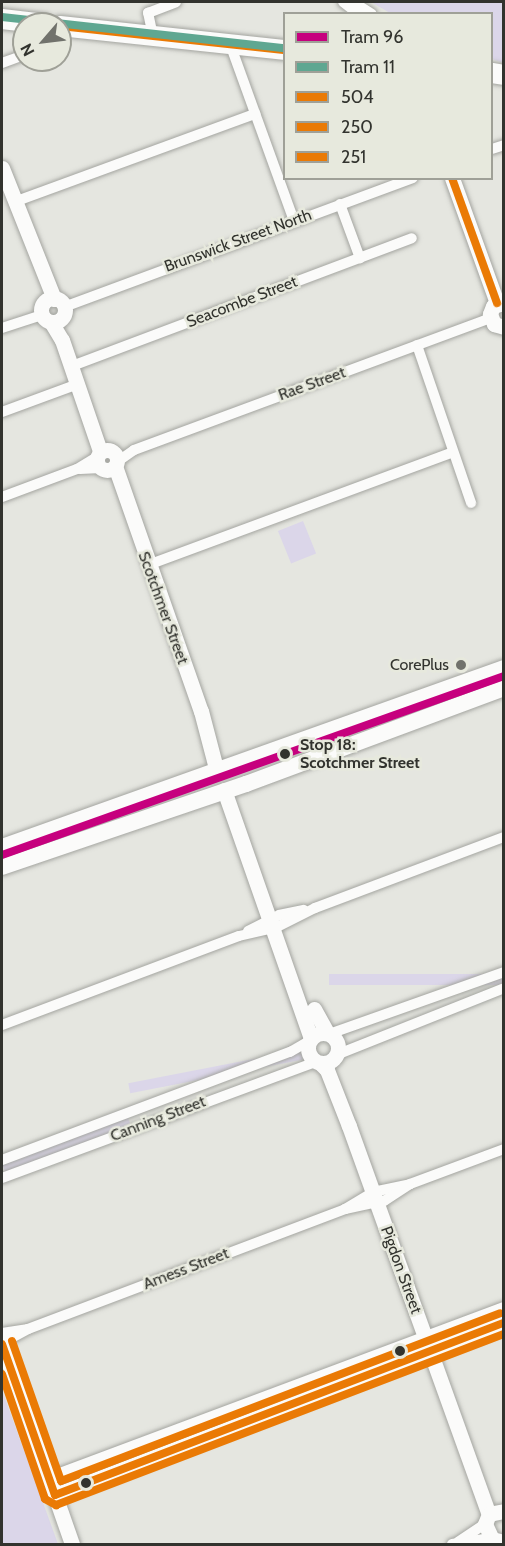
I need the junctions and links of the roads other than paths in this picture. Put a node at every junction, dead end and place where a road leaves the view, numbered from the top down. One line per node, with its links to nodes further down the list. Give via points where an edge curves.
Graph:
1 (176, 2): 7 (street, via 148,13)
2 (343, 2): 4 (street)
3 (353, 2): 5 (street)
4 (356, 12)
5 (369, 12)
6 (72, 30): 7 (highway)
7 (153, 36): 8 (highway)
8 (230, 44): 9 (highway); 10 (street)
9 (283, 50)
10 (255, 114): 14 (street); 16 (street)
11 (2, 168): 14 (street, Scotchmer Street)
12 (407, 180): 15 (street, Brunswick Street North)
13 (453, 180): 19 (street)
14 (9, 198): 20 (street, Scotchmer Street)
15 (340, 204): 16 (street, Brunswick Street North); 18 (street)
16 (294, 221): 20 (street, Brunswick Street North)
17 (412, 238): 18 (street, Seacombe Street)
18 (360, 258): 25 (street, Seacombe Street)
19 (500, 303): 21 (street)
20 (53, 310): 23 (street, Brunswick Street North); 25 (street, Scotchmer Street)
21 (490, 318): 22 (street); 24 (street, Rae Street)
22 (504, 327)
23 (2, 328)
24 (417, 345): 28 (street); 29 (street, Rae Street)
25 (72, 366): 26 (street, Scotchmer Street)
26 (78, 384): 27 (street); 29 (street, Scotchmer Street)
27 (2, 412)
28 (453, 452): 31 (street); 32 (street)
29 (107, 459): 30 (street); 32 (street, Scotchmer Street)
30 (2, 497)
31 (471, 503)
32 (148, 565): 37 (street, Scotchmer Street)
33 (504, 668): 34 (main road)
34 (458, 684): 36 (main road); 37 (main road)
35 (504, 688): 36 (main road)
36 (465, 702): 38 (main road)
37 (220, 766): 38 (main road); 39 (main road)
38 (228, 789): 40 (main road); 44 (street)
39 (89, 816): 40 (main road); 42 (main road)
40 (95, 833): 43 (main road)
41 (504, 837): 44 (street)
42 (2, 847)
43 (2, 867)
44 (277, 922): 47 (street); 48 (street); 49 (street)
45 (504, 972): 48 (street)
46 (504, 988): 50 (street)
47 (2, 1025)
48 (329, 1032): 49 (street); 50 (street, Pigdon Street)
49 (311, 1039): 51 (street, Pigdon Street); 53 (street, Canning Street, via 290,1052)
50 (335, 1056): 51 (street); 55 (street, Pigdon Street)
51 (317, 1063): 54 (street, Canning Street); 55 (street, Pigdon Street, via 328,1072)
52 (504, 1149): 55 (street, Amess Street)
53 (2, 1160)
54 (2, 1178)
55 (378, 1196): 58 (street, Amess Street); 60 (street, Pigdon Street)
56 (504, 1309): 60 (street)
57 (504, 1323): 60 (street)
58 (28, 1329): 59 (street, Amess Street); 61 (street, Amess Street)
59 (2, 1333)
60 (433, 1343): 62 (street); 65 (street, Pigdon Street)
61 (2, 1344): 63 (street)
62 (196, 1432): 63 (street); 64 (street)
63 (49, 1479): 64 (street)
64 (55, 1495): 67 (street)
65 (497, 1528): 66 (street)
66 (454, 1544)
67 (72, 1545)

